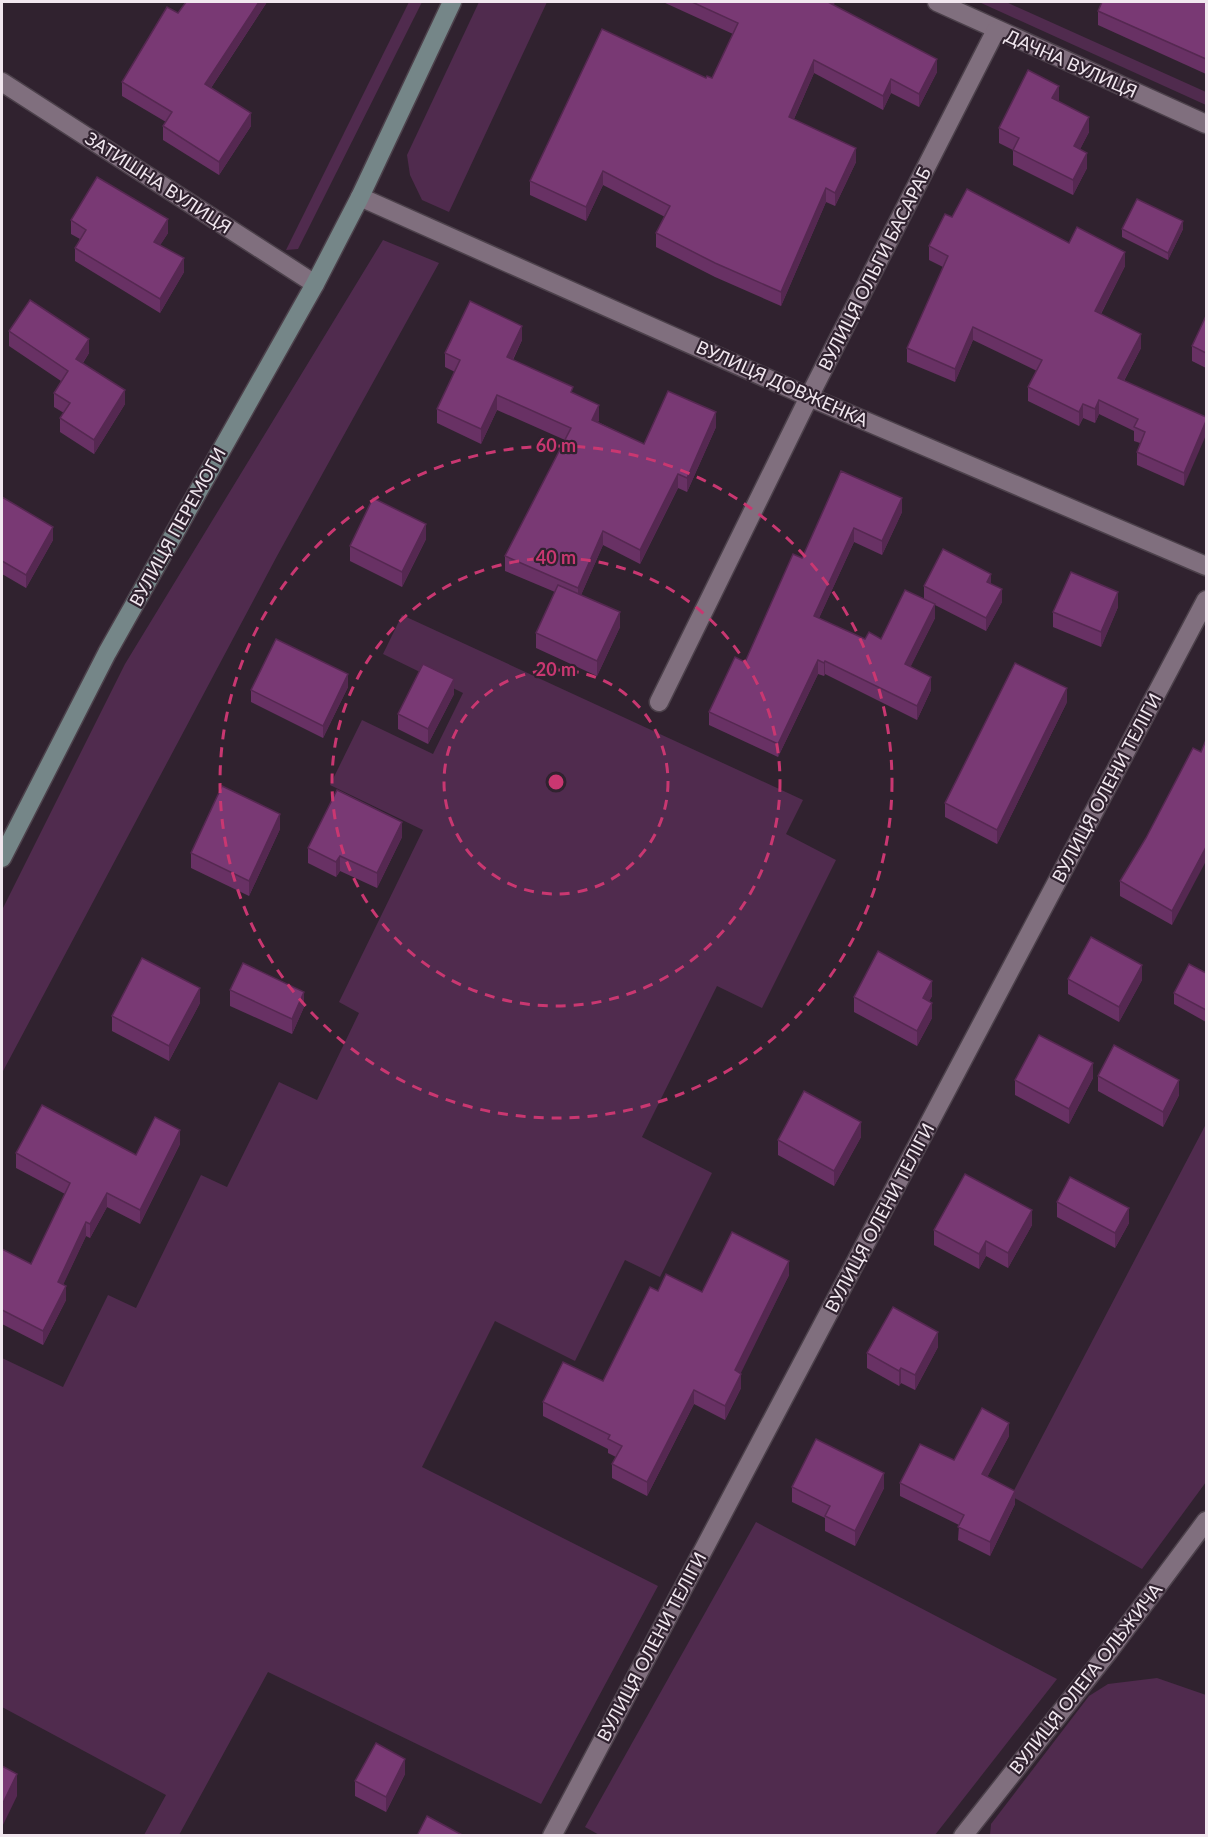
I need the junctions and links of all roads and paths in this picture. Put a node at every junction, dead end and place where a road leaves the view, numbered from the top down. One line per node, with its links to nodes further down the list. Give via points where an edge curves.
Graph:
1 (452, 2): 6 (main road, ВУЛИЦЯ ПЕРЕМОГИ)
2 (937, 2): 3 (street, ДАЧНА ВУЛИЦЯ)
3 (996, 30): 5 (street, ДАЧНА ВУЛИЦЯ); 8 (street, ВУЛИЦЯ ОЛЬГИ БАСАРАБ)
4 (2, 82): 7 (street, ЗАТИШНА ВУЛИЦЯ)
5 (1206, 124)
6 (360, 197): 7 (main road, ВУЛИЦЯ ПЕРЕМОГИ); 8 (street, ВУЛИЦЯ ДОВЖЕНКА)
7 (315, 284): 12 (main road, ВУЛИЦЯ ПЕРЕМОГИ, via 107,653)
8 (809, 397): 9 (street, ВУЛИЦЯ ДОВЖЕНКА); 11 (street, ВУЛИЦЯ ОЛЬГИ БАСАРАБ)
9 (1206, 566)
10 (1206, 600): 14 (street, ВУЛИЦЯ ОЛЕНИ ТЕЛІГИ)
11 (659, 702)
12 (2, 858)
13 (1206, 1521): 15 (street, ВУЛИЦЯ ОЛЕГА ОЛЬЖИЧА)
14 (552, 1836)
15 (963, 1836)

